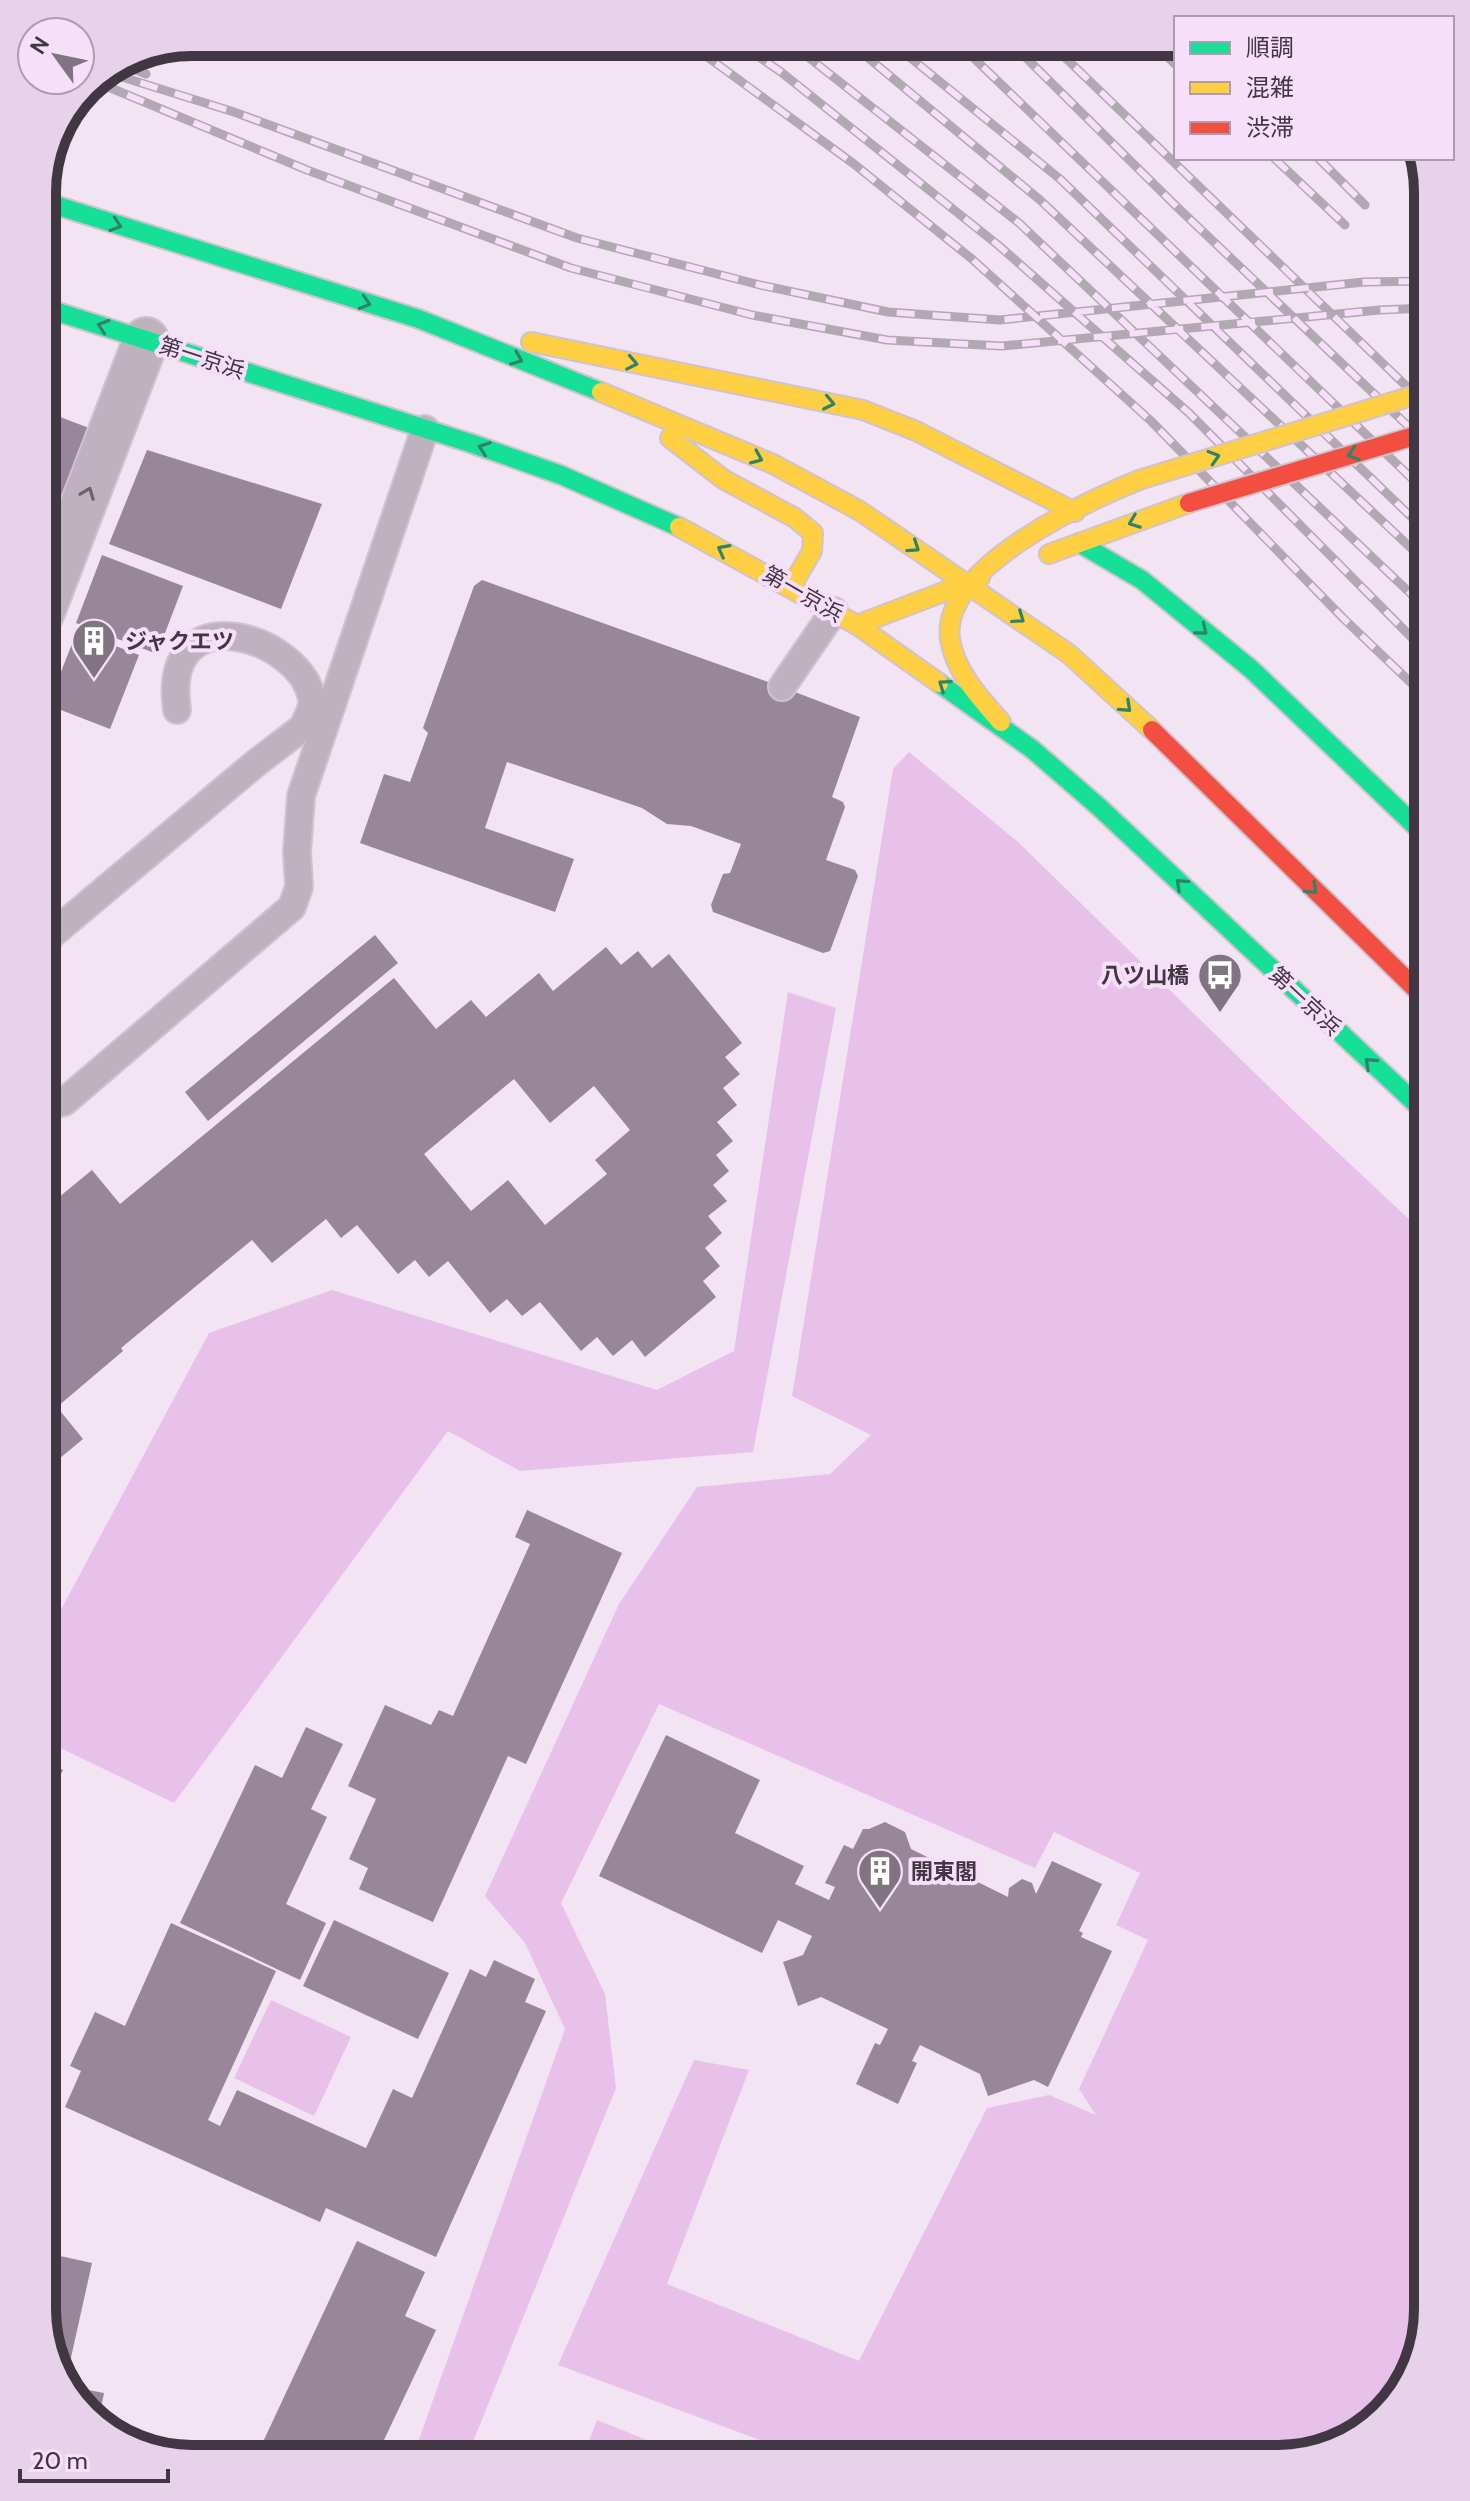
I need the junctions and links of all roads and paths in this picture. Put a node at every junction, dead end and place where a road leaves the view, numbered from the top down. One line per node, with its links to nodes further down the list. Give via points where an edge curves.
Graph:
1 (56, 205): 3 (main road, one-way to 3)
2 (56, 311): 4 (main road, 第一京浜, one-way to 2)
3 (419, 319): 5 (main road, one-way to 5); 7 (main road, one-way to 7)
4 (146, 340): 9 (main road, 第一京浜); 15 (street, one-way to 4)
5 (698, 376): 8 (main road); 11 (main road, one-way to 11, via 863,410)
6 (1414, 395): 11 (main road, one-way to 6, bridge, via 1139,480)
7 (621, 400): 16 (main road, one-way to 16, via 785,471 860,511); 17 (main road, via 723,479 813,533 812,551)
8 (820, 419)
9 (425, 429): 17 (main road, 第一京浜, one-way to 9, via 689,531 561,475); 21 (lane)
10 (1414, 436): 14 (main road, one-way to 14, bridge, via 1189,503)
11 (1075, 512): 13 (main road)
12 (1022, 513): 13 (main road)
13 (1048, 526): 14 (main road); 16 (main road)
14 (1079, 543): 16 (main road); 25 (main road, one-way to 25, via 1142,580 1251,669)
15 (56, 551)
16 (968, 583): 19 (main road); 24 (main road, via 957,599 950,641 974,690); 27 (main road, one-way to 27, via 1069,654)
17 (791, 587): 18 (main road, 第一京浜)
18 (834, 611): 19 (main road, 第一京浜); 20 (lane)
19 (857, 625): 24 (main road, 第一京浜, one-way to 19)
20 (782, 687)
21 (332, 705): 23 (lane); 29 (lane, via 301,796 299,887 292,907)
22 (177, 710): 23 (lane, via 182,657 206,636 228,636 292,662 306,681 312,703)
23 (302, 729): 26 (lane)
24 (1008, 730): 28 (main road, 第一京浜, one-way to 24, via 1099,807)
25 (1414, 825)
26 (56, 931)
27 (1414, 987)
28 (1414, 1102)
29 (56, 1104)

